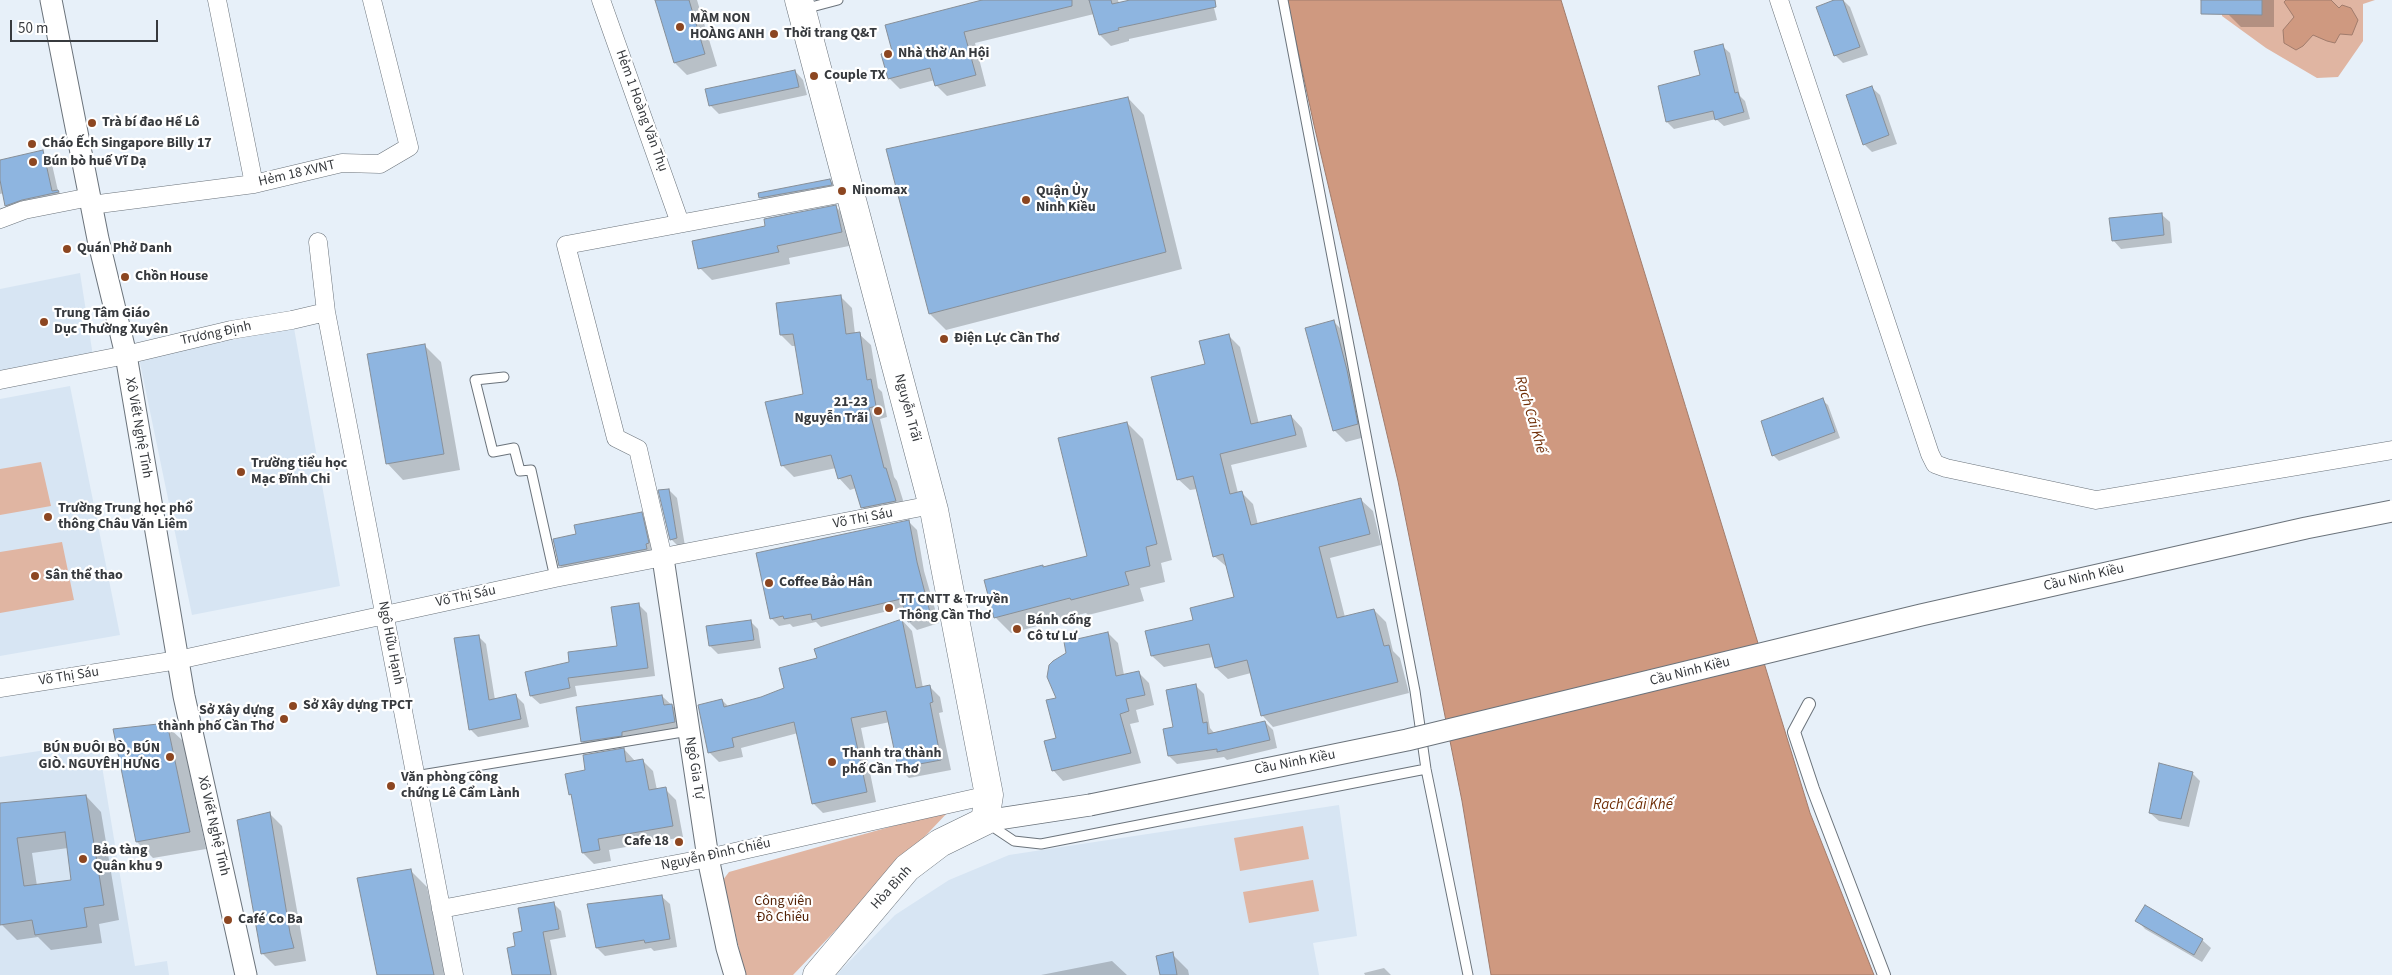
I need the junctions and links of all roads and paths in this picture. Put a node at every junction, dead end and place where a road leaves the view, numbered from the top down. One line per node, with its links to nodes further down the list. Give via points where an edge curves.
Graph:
1 (51, 0): 11 (street, Xô Viết Nghệ Tĩnh)
2 (217, 0): 9 (street)
3 (372, 0): 9 (street, Hẻm 18 XVNT, via 409,147 380,164 342,163)
4 (601, 0): 13 (street, Hẻm 1 Hoàng Văn Thụ)
5 (838, 0): 8 (lane)
6 (1283, 0): 29 (lane, via 1415,691)
7 (1779, 0): 19 (street, via 1935,464 2096,500)
8 (800, 5): 10 (main road, Nguyễn Trãi)
9 (254, 184): 11 (street, Hẻm 18 XVNT)
10 (850, 192): 13 (street); 20 (main road, Nguyễn Trãi)
11 (91, 201): 12 (street, Hẻm 18 XVNT, via 24,210); 16 (street, Xô Viết Nghệ Tĩnh)
12 (0, 219)
13 (680, 223): 22 (street, via 566,245 616,438 638,449)
14 (318, 242): 15 (street)
15 (326, 312): 16 (street, Trương Định); 24 (street, Ngô Hữu Hạnh)
16 (126, 355): 18 (street, Trương Định); 25 (street, Xô Viết Nghệ Tĩnh)
17 (504, 376): 23 (lane, via 475,380 493,452 514,448 520,472 531,470)
18 (0, 380)
19 (2392, 450)
20 (932, 505): 22 (street, Võ Thị Sáu); 31 (main road, Nguyễn Trãi)
21 (2392, 511): 32 (street, Cầu Ninh Kiều, bridge, via 1931,613 1407,740 1090,805)
22 (663, 558): 23 (street, Võ Thị Sáu); 28 (street, Ngô Gia Tự)
23 (555, 578): 24 (street, Võ Thị Sáu)
24 (384, 614): 25 (street, Võ Thị Sáu); 30 (street, Ngô Hữu Hạnh)
25 (178, 660): 26 (street, Võ Thị Sáu); 35 (street, Xô Viết Nghệ Tĩnh)
26 (0, 688)
27 (1809, 704): 40 (street, via 1794,732)
28 (689, 731): 30 (lane); 33 (street, Ngô Gia Tự)
29 (1426, 769): 32 (lane, via 1041,844 1014,841); 39 (lane)
30 (416, 776): 34 (street, Ngô Hữu Hạnh)
31 (989, 795): 32 (main road, Nguyễn Trãi); 33 (street, Nguyễn Đình Chiểu)
32 (985, 822): 38 (main road, Hòa Bình, via 940,843 908,868)
33 (708, 858): 34 (street, Nguyễn Đình Chiểu); 37 (street, Ngô Gia Tự)
34 (441, 909): 36 (street, Ngô Hữu Hạnh)
35 (246, 975)
36 (454, 975)
37 (735, 975)
38 (816, 975)
39 (1468, 975)
40 (1884, 975)

